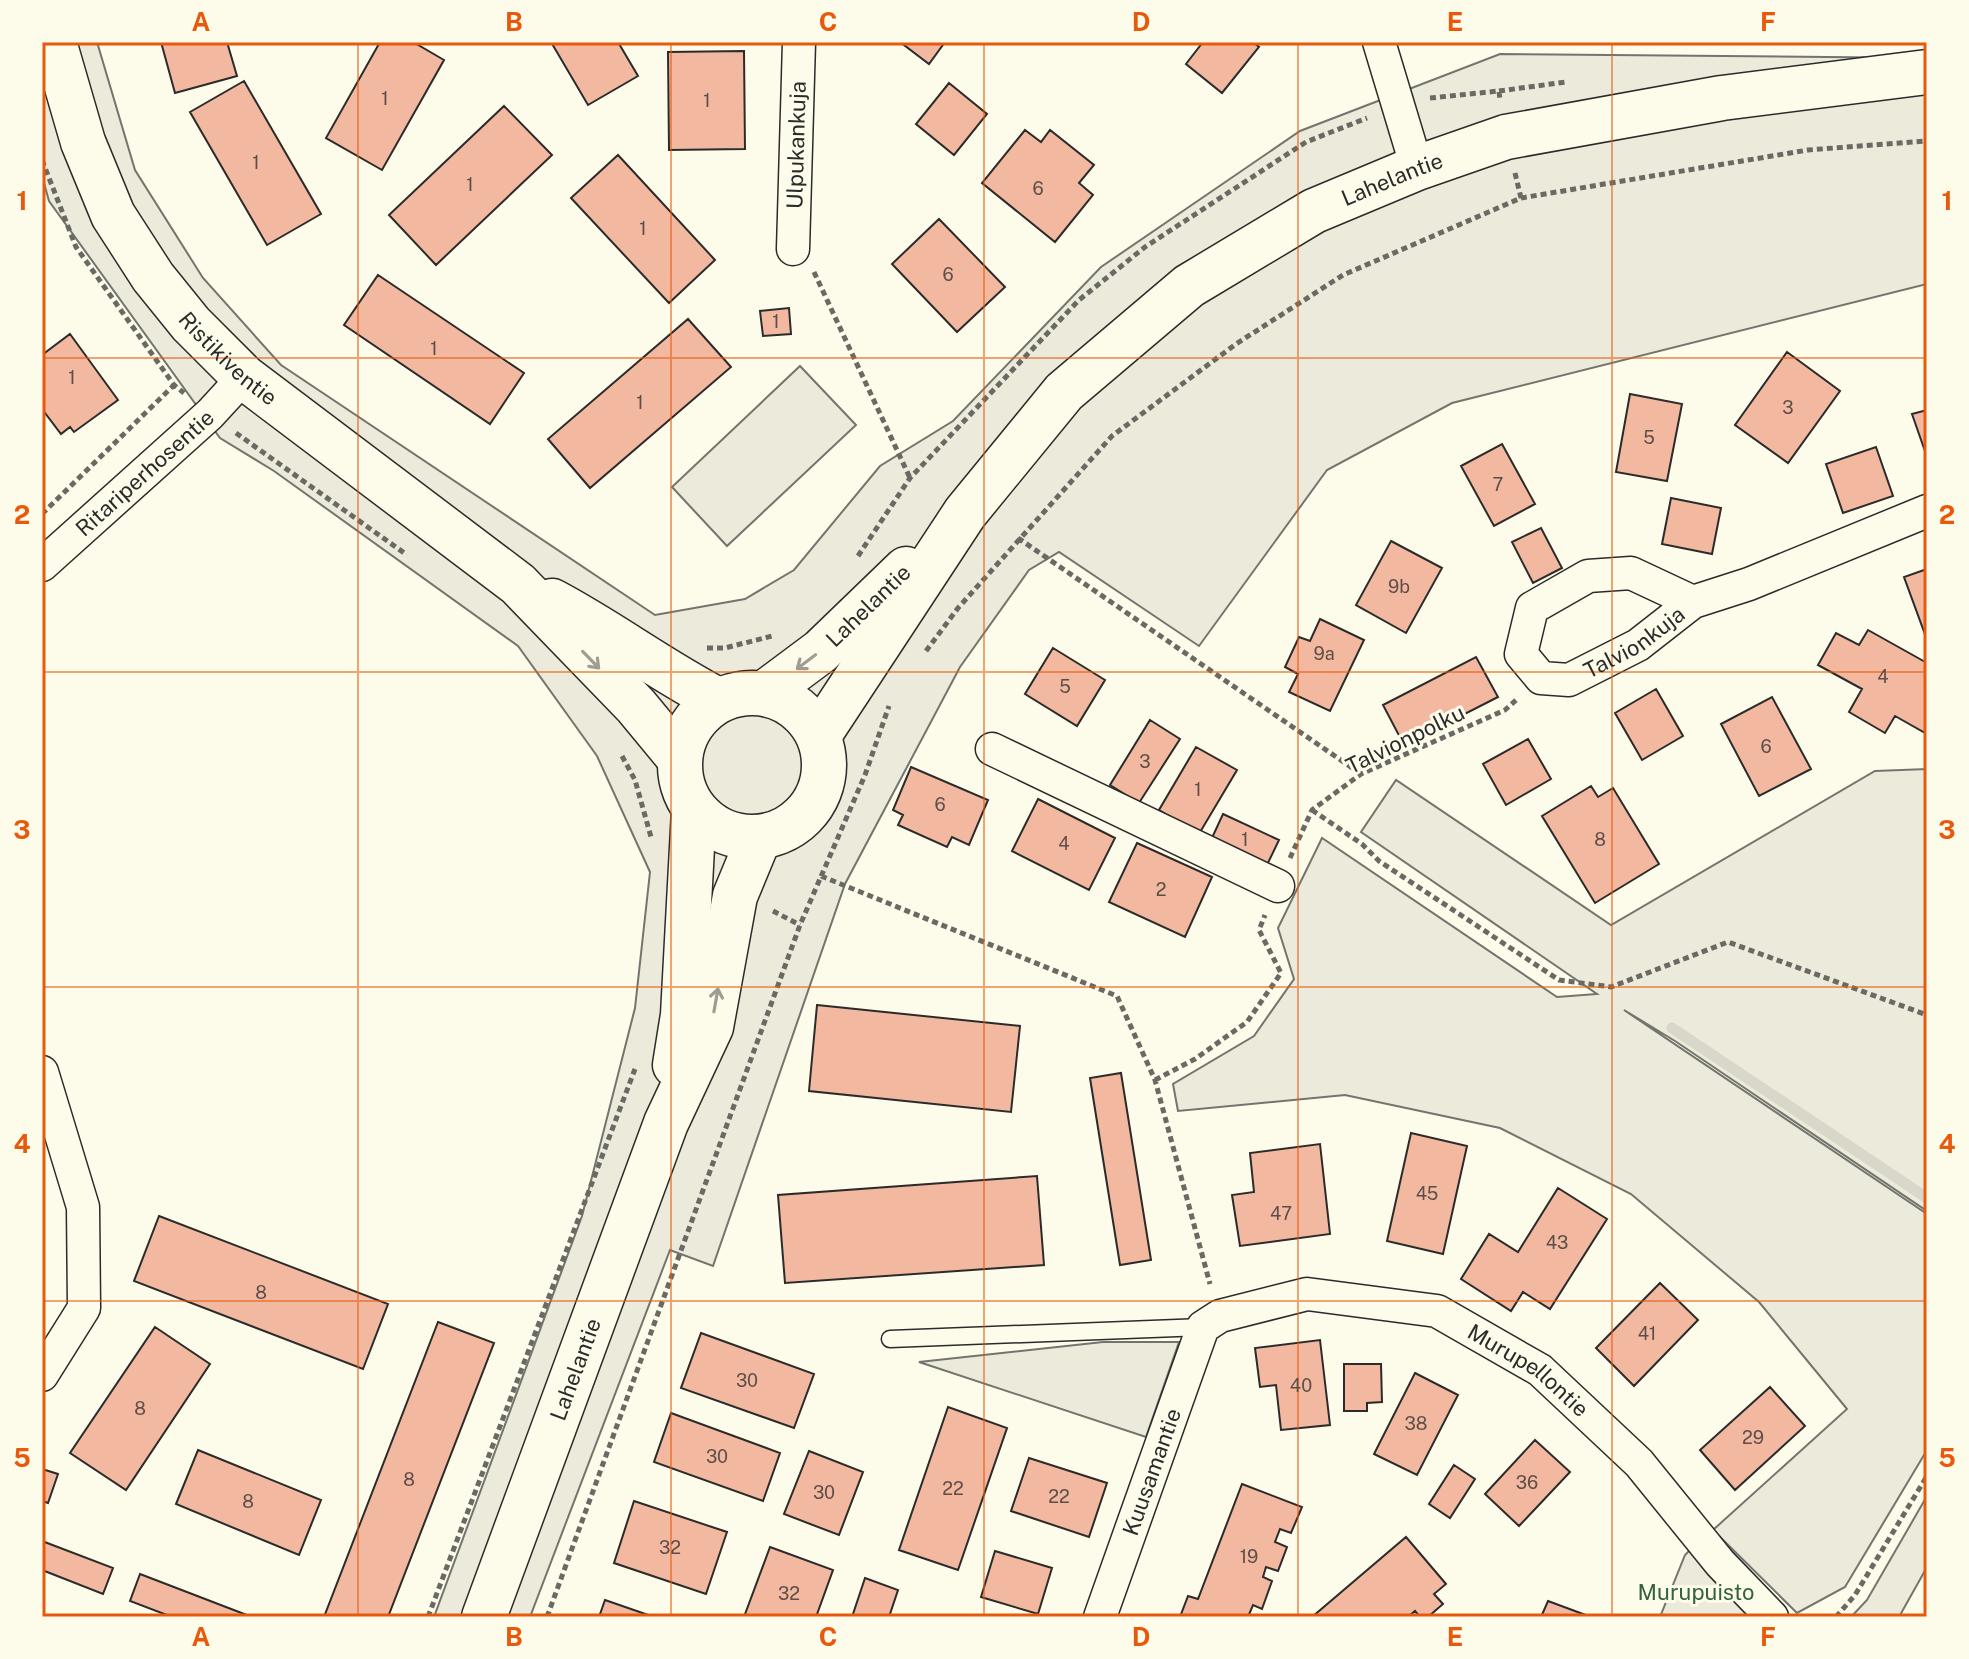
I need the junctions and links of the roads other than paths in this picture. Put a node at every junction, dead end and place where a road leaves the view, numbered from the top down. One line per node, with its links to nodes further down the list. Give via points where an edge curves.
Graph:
1 (54, 42): 7 (main road, Ristikiventie, via 83,142 113,215 191,324)
2 (799, 42): 6 (street, Ulpukankuja)
3 (1379, 42): 5 (street)
4 (1927, 72): 5 (main road, Lahelantie, via 1722,98 1506,137)
5 (1417, 168): 9 (main road, Lahelantie, via 1314,211 1189,286 1064,392)
6 (793, 249)
7 (244, 377): 10 (street, Ritariperhosentie); 11 (main road, Ristikiventie)
8 (1927, 511): 12 (street, Talvionkuja)
9 (965, 513): 13 (main road, Lahelantie, one-way to 13, via 821,651); 15 (main road, Lahelantie)
10 (42, 565)
11 (518, 584): 14 (main road, Ristikiventie); 17 (main road, Ristikiventie, one-way to 17)
12 (1693, 602): 12 (street, Talvionkuja, via 1631,573 1588,576 1532,608 1521,654 1541,678 1569,680 1638,645)
13 (766, 692): 14 (main road, via 741,692); 15 (main road, via 798,707)
14 (718, 700): 17 (main road, via 691,724)
15 (819, 735): 19 (main road, via 824,781 815,802 791,826)
16 (992, 749): 20 (street)
17 (679, 758): 18 (main road, via 682,785)
18 (694, 810): 19 (main road, via 723,832); 22 (main road, Lahelantie, via 683,1015)
19 (759, 838): 22 (main road, Lahelantie, one-way to 19, via 711,1027 735,896)
20 (1278, 886)
21 (42, 1072): 25 (street, via 83,1207 84,1308)
22 (666, 1123): 26 (main road, Lahelantie)
23 (1211, 1322): 24 (lane); 27 (street, Kuusamantie); 28 (street, Murupellontie, via 1307,1294 1437,1311 1540,1370 1639,1463 1720,1563)
24 (890, 1339)
25 (42, 1375)
26 (484, 1617)
27 (1101, 1617)
28 (1772, 1617)

